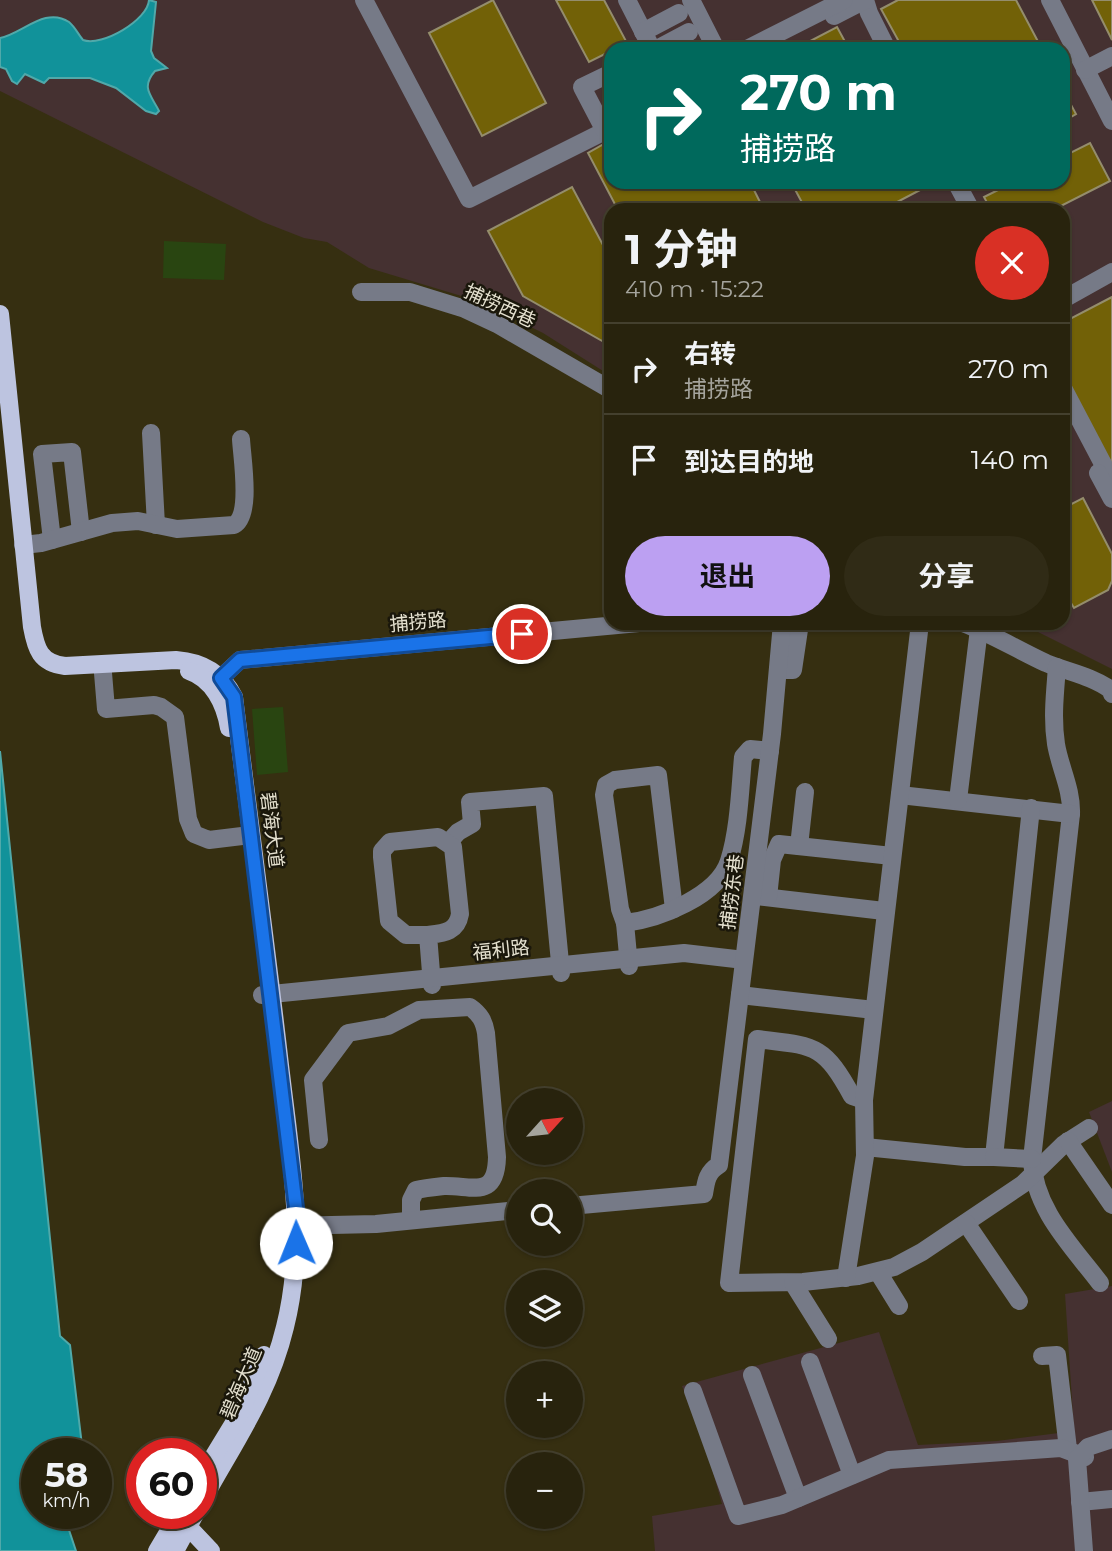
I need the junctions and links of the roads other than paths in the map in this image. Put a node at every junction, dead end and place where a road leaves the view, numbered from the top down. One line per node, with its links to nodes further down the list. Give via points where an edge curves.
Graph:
1 (364, 0): 25 (street)
2 (371, 0): 25 (street)
3 (627, 0): 8 (street)
4 (1050, 0): 19 (street)
5 (1058, 0): 19 (street)
6 (858, 1): 14 (street); 15 (street); 16 (street); 17 (street)
7 (685, 4): 8 (street); 12 (street); 13 (street)
8 (643, 32): 10 (street)
9 (689, 32): 11 (street)
10 (649, 42)
11 (668, 42)
12 (705, 42)
13 (711, 42)
14 (763, 42)
15 (782, 42)
16 (876, 42)
17 (884, 42)
18 (1112, 56): 19 (street)
19 (1089, 68): 21 (street); 23 (street)
20 (604, 76): 22 (street, via 582,87)
21 (1112, 106)
22 (604, 120)
23 (1112, 121)
24 (604, 126): 25 (street)
25 (470, 192)
26 (1112, 275): 28 (street)
27 (361, 292): 30 (street, 捕捞西巷, via 410,292 464,309)
28 (1070, 298)
29 (0, 314): 40 (main road)
30 (604, 386)
31 (0, 403): 49 (main road, via 27,653 44,672)
32 (1070, 403): 36 (street)
33 (1070, 419): 36 (street)
34 (151, 433): 37 (street)
35 (241, 439): 37 (street, via 245,504 240,522 177,529)
36 (1110, 488)
37 (156, 524): 38 (street, via 111,523)
38 (80, 532): 39 (street); 39 (street, via 72,452 43,454)
39 (52, 540): 40 (street)
40 (23, 545): 50 (main road, via 35,644 42,658 71,666 185,661 202,665)
41 (604, 626): 50 (street, 捕捞路, via 240,660)
42 (781, 630): 48 (street, 捕捞东巷)
43 (799, 630): 48 (street, via 793,670)
44 (918, 630): 54 (street)
45 (971, 630): 55 (street)
46 (979, 630): 47 (street)
47 (1057, 667): 51 (street, via 1103,684); 57 (street, via 1054,727)
48 (778, 670): 52 (street, 捕捞东巷)
49 (103, 673): 50 (main road, via 179,669); 58 (street, via 106,716 154,705 169,712 178,725 189,827 201,839)
50 (216, 682): 58 (main road, 碧海大道, via 228,723); 72 (main road, 碧海大道, via 234,697)
51 (1112, 694)
52 (770, 751): 62 (street, 捕捞东巷); 63 (street, via 750,749 743,757 732,847 723,873 699,895)
53 (805, 792): 60 (street)
54 (900, 795): 55 (street); 61 (street)
55 (958, 800): 56 (street)
56 (1031, 808): 57 (street); 81 (street)
57 (1072, 814): 82 (street)
58 (242, 836): 72 (main road, 碧海大道)
59 (449, 842): 66 (street, via 459,921 450,930); 66 (street, via 431,837 390,842 382,851 389,921 406,935); 69 (street, via 472,824 470,802 544,796)
60 (799, 846): 61 (street); 62 (street, via 779,844)
61 (892, 856): 64 (street)
62 (760, 896): 64 (street); 68 (street, 捕捞东巷)
63 (674, 909): 65 (street); 65 (street, via 658,775 614,780 606,785 604,795)
64 (884, 911): 73 (street)
65 (625, 923): 67 (street)
66 (428, 935): 70 (street)
67 (629, 962): 68 (street, 福利路, via 684,953); 69 (street, 福利路)
68 (744, 964): 71 (street, 捕捞东巷)
69 (561, 969): 70 (street, 福利路)
70 (432, 982): 72 (street, 福利路)
71 (740, 995): 73 (street); 74 (street, 捕捞东巷)
72 (267, 998): 90 (main road, 碧海大道)
73 (874, 1010): 76 (street)
74 (734, 1041): 75 (street); 84 (street, 捕捞东巷, via 719,1165 711,1170 704,1194)
75 (756, 1043): 76 (street, via 757,1039 819,1050 852,1096); 93 (street, via 729,1283)
76 (864, 1100): 80 (street)
77 (1089, 1128): 79 (street)
78 (319, 1140): 83 (street, via 313,1080 348,1033 388,1026 419,1010 470,1007 485,1026 497,1167 489,1183)
79 (1068, 1141): 82 (street); 85 (street)
80 (865, 1147): 81 (street); 92 (street)
81 (994, 1157): 82 (street)
82 (1033, 1168): 89 (street); 94 (street, via 1046,1211)
83 (456, 1189): 87 (street, via 434,1194); 88 (street, via 416,1190 411,1196)
84 (583, 1205)
85 (1112, 1205)
86 (506, 1211): 87 (street)
87 (431, 1217): 88 (street)
88 (411, 1220): 90 (street)
89 (966, 1223): 91 (street, via 902,1264); 95 (street)
90 (292, 1226): 104 (main road, 碧海大道, via 281,1296 265,1353 240,1413); 107 (main road, 碧海大道, via 293,1286 284,1332 251,1419)
91 (878, 1272): 92 (street); 96 (street)
92 (846, 1278): 93 (street)
93 (793, 1283): 97 (street)
94 (1100, 1283)
95 (1020, 1301)
96 (899, 1306)
97 (828, 1339)
98 (1042, 1356): 105 (street, via 1057,1355)
99 (810, 1362): 106 (street)
100 (752, 1375): 108 (street)
101 (693, 1391): 108 (street, via 738,1516)
102 (1112, 1439): 105 (street)
103 (1112, 1446): 105 (street)
104 (217, 1451)
105 (1078, 1454): 106 (street, via 895,1459); 110 (street)
106 (852, 1475): 108 (street)
107 (217, 1476)
108 (798, 1498)
109 (1112, 1499): 110 (street)
110 (1082, 1502): 114 (street)
111 (182, 1531): 112 (main road); 113 (main road)
112 (157, 1551)
113 (211, 1551)
114 (1087, 1551)

